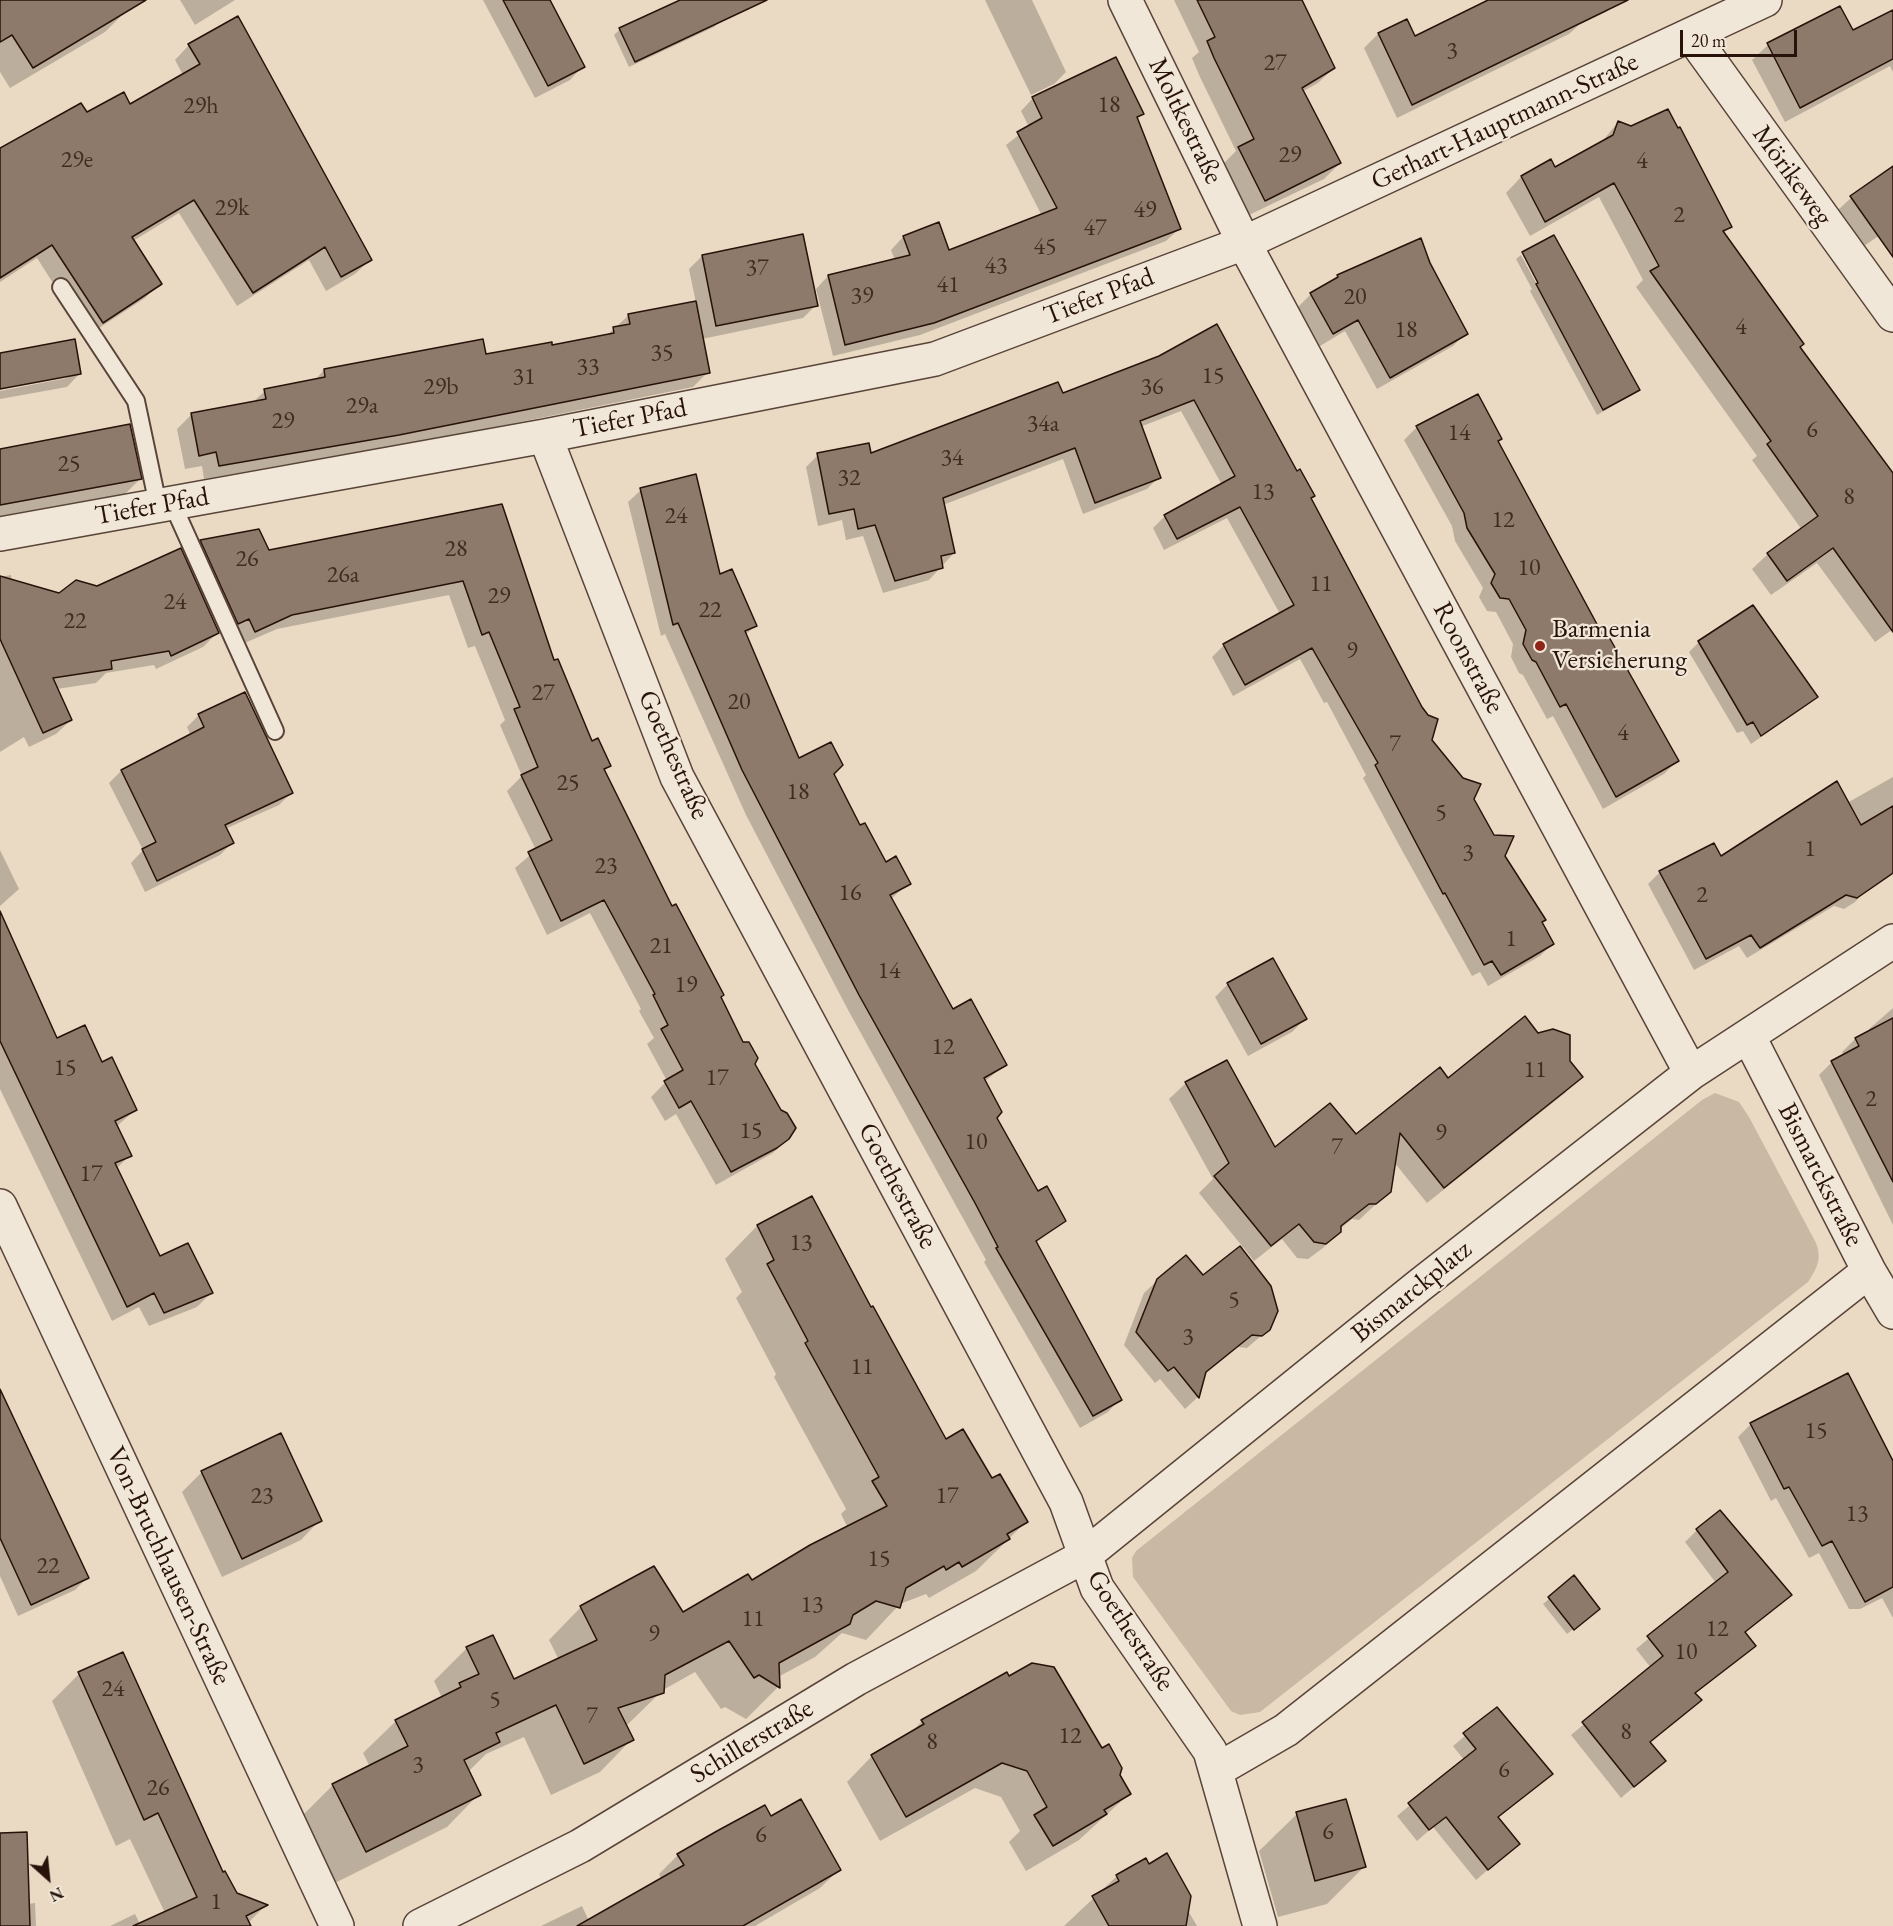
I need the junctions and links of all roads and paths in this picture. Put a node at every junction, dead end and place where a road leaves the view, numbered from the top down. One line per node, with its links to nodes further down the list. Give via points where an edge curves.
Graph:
1 (1125, 0): 4 (street, Moltkestraße)
2 (1765, 0): 3 (street, Gerhart-Hauptmann-Straße)
3 (1692, 36): 4 (street, Gerhart-Hauptmann-Straße); 6 (street, Mörikeweg)
4 (1244, 243): 7 (street, Tiefer Pfad, via 935,359); 13 (street, Roonstraße)
5 (61, 287): 8 (lane, via 136,401)
6 (1893, 315)
7 (545, 436): 8 (street, Tiefer Pfad); 17 (street, Goethestraße, via 677,777 1066,1502)
8 (165, 504): 9 (street, Tiefer Pfad); 10 (lane)
9 (0, 534)
10 (275, 731)
11 (1893, 941): 12 (street, Bismarckplatz)
12 (1749, 1037): 13 (street, Bismarckplatz); 15 (street, Bismarckstraße)
13 (1691, 1073): 17 (street, Bismarckplatz)
14 (0, 1206): 19 (street, Von-Bruchhausen-Straße)
15 (1869, 1270): 16 (street, Bismarckstraße); 18 (street, via 1286,1730)
16 (1893, 1312)
17 (1083, 1557): 18 (street, Goethestraße, via 1096,1588 1210,1751); 20 (street, Schillerstraße, via 856,1679 580,1846)
18 (1217, 1770): 21 (street, Goethestraße)
19 (336, 1926)
20 (420, 1926)
21 (1260, 1926)

